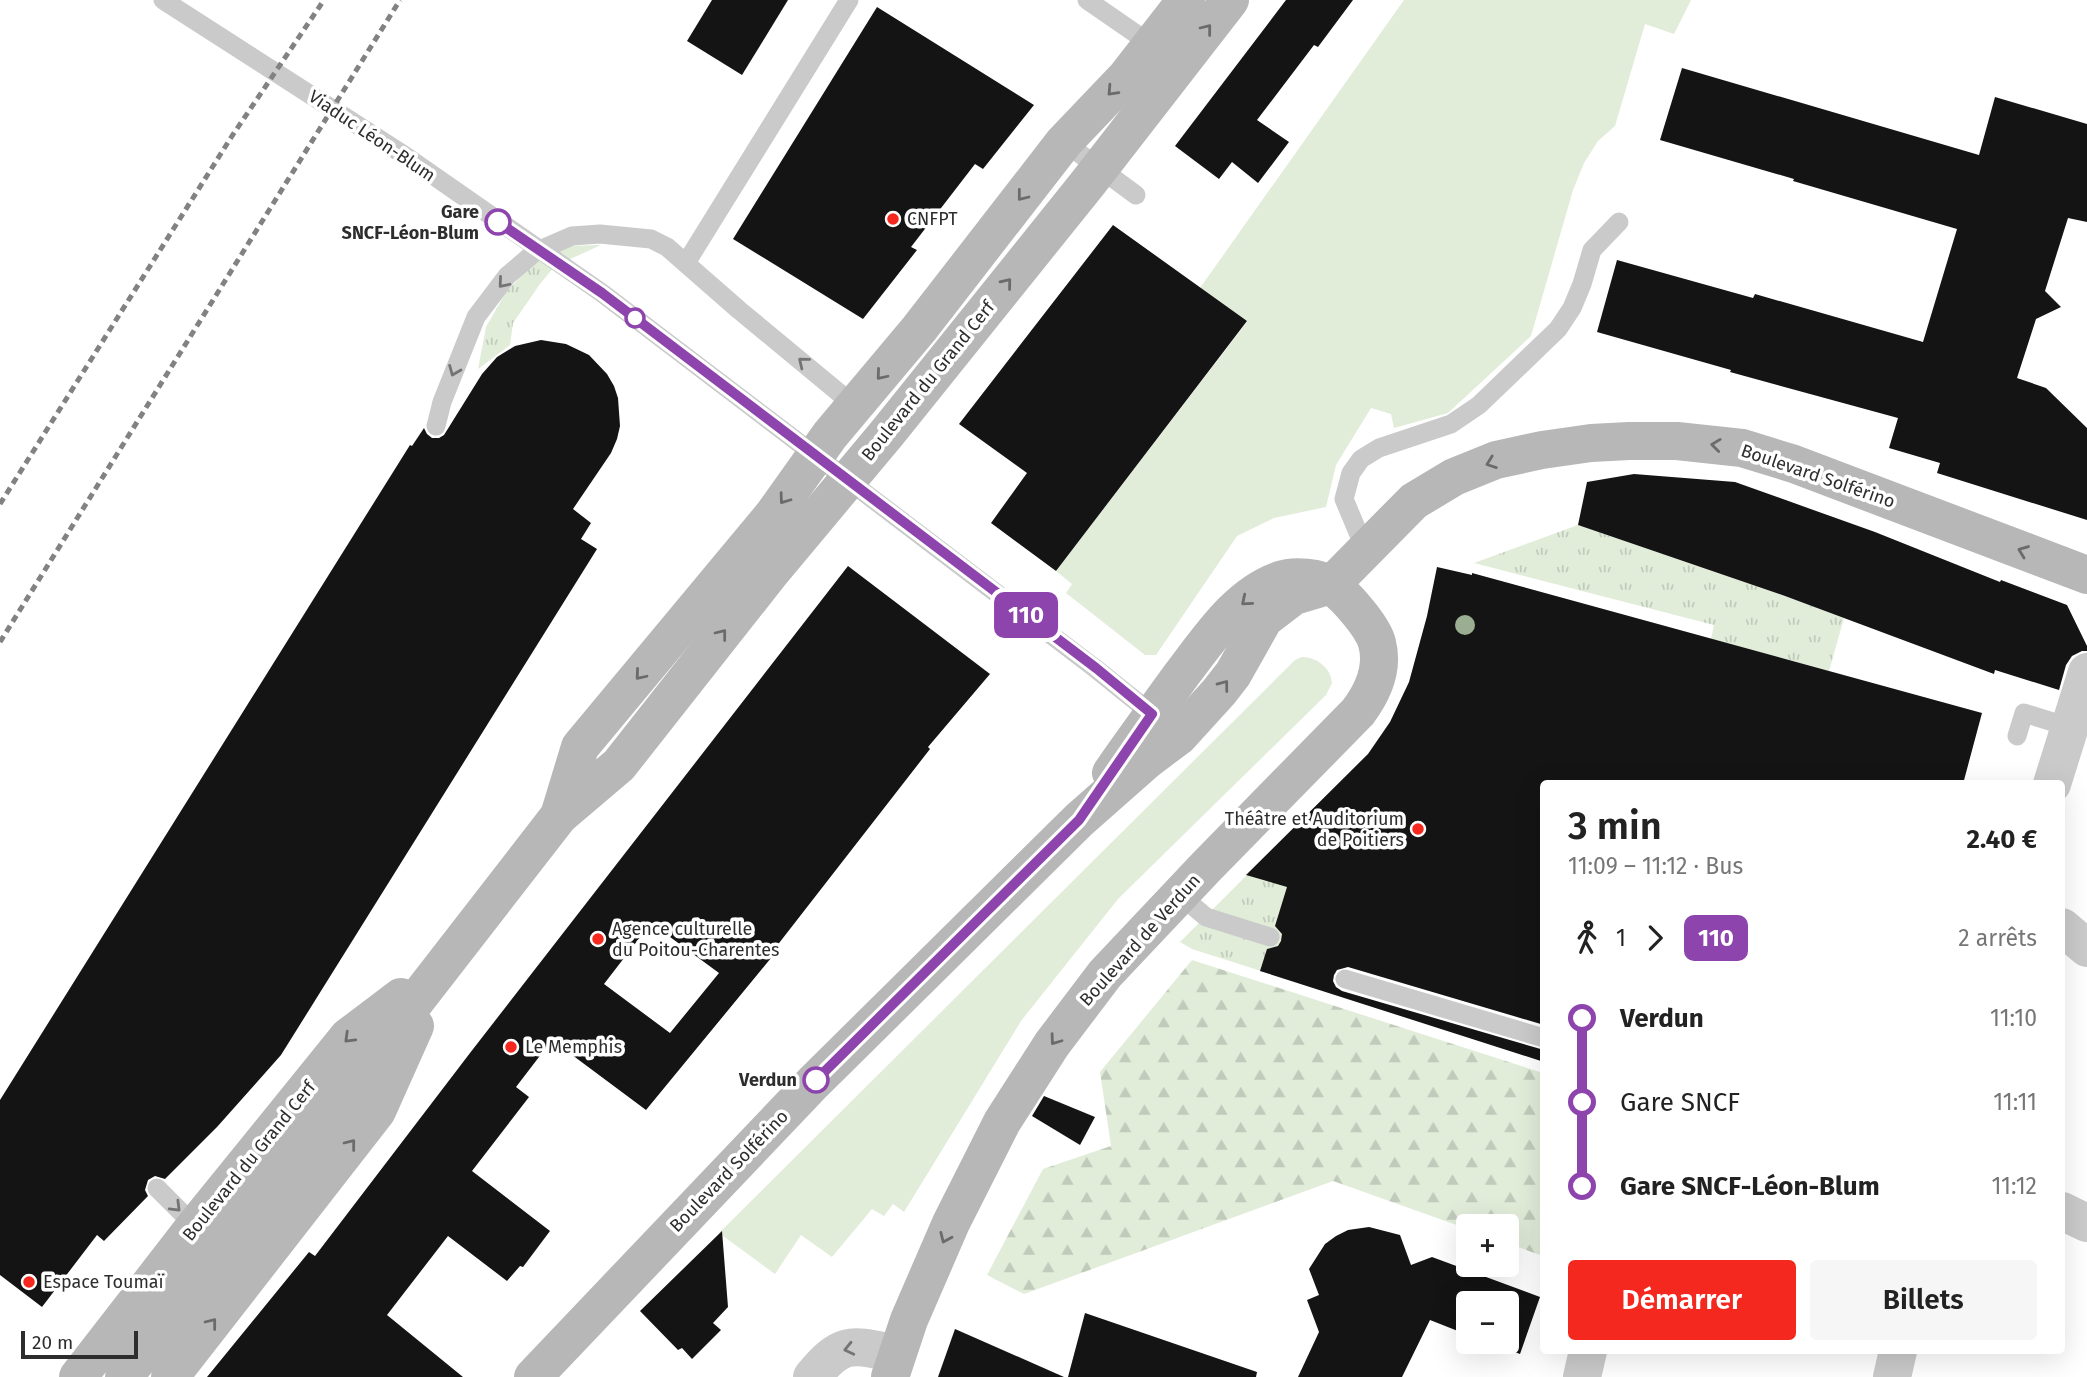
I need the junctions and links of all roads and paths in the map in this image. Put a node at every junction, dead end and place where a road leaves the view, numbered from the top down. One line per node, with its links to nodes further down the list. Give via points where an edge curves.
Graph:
1 (163, 0): 18 (lane, Viaduc Léon-Blum, via 404,155 602,293)
2 (849, 0): 11 (lane)
3 (1087, 0): 6 (lane)
4 (1186, 0): 6 (street, Boulevard du Grand Cerf)
5 (1230, 0): 6 (street, Boulevard du Grand Cerf, one-way to 5)
6 (1165, 55): 7 (street, Boulevard du Grand Cerf, one-way to 7, via 1126,76); 8 (street, Boulevard du Grand Cerf)
7 (1064, 142): 8 (lane); 12 (street, Boulevard du Grand Cerf, one-way to 12)
8 (1099, 168): 9 (lane); 22 (street, Boulevard du Grand Cerf, one-way to 8, via 619,765)
9 (1136, 195)
10 (1619, 222): 14 (lane, via 1592,250 1572,308 1558,329 1479,405 1451,424 1379,448 1361,459 1344,499)
11 (686, 263): 12 (lane, one-way to 11); 13 (lane, one-way to 13, via 652,239 619,235 572,236 535,252 507,276 476,317)
12 (855, 406): 22 (street, Boulevard du Grand Cerf, one-way to 22, via 773,515 580,747)
13 (436, 426)
14 (1365, 549): 15 (street, Boulevard Solférino, one-way to 14, via 1794,464 1742,448 1677,441 1591,443 1496,460 1414,500); 16 (street, Boulevard Solférino)
15 (2087, 575)
16 (1331, 584): 18 (street, Boulevard Solférino, via 1310,578 1282,579 1230,614 1216,630); 23 (street, Boulevard de Verdun, via 1364,618 1378,645 1376,682 1369,697)
17 (2087, 673): 19 (street)
18 (1165, 725): 40 (street, Boulevard Solférino, via 1147,760 1079,820 813,1083)
19 (2068, 727): 20 (lane, via 2024,713); 21 (street)
20 (2017, 736)
21 (2053, 780)
22 (559, 816): 27 (street, Boulevard du Grand Cerf)
23 (1180, 895): 25 (lane, via 1206,917); 36 (street, Boulevard de Verdun, one-way to 36, via 1105,974 1052,1044 1002,1122 928,1274)
24 (2065, 929): 26 (street)
25 (1270, 937)
26 (2087, 947)
27 (442, 967): 33 (street, Boulevard du Grand Cerf, one-way to 33, via 348,1037); 38 (street, Boulevard du Grand Cerf); 39 (street, Boulevard du Grand Cerf, one-way to 27, via 377,1111)
28 (1345, 979): 29 (lane)
29 (1540, 1037)
30 (157, 1188): 33 (lane, one-way to 33)
31 (2065, 1212): 32 (street)
32 (2087, 1223)
33 (195, 1226): 37 (street, Boulevard du Grand Cerf)
34 (1587, 1354): 42 (street)
35 (1897, 1354): 43 (street)
36 (893, 1365): 41 (street, one-way to 41, via 858,1346 843,1348 828,1357)
37 (78, 1377)
38 (124, 1377)
39 (170, 1377)
40 (533, 1377)
41 (812, 1377)
42 (1582, 1377)
43 (1892, 1377)

